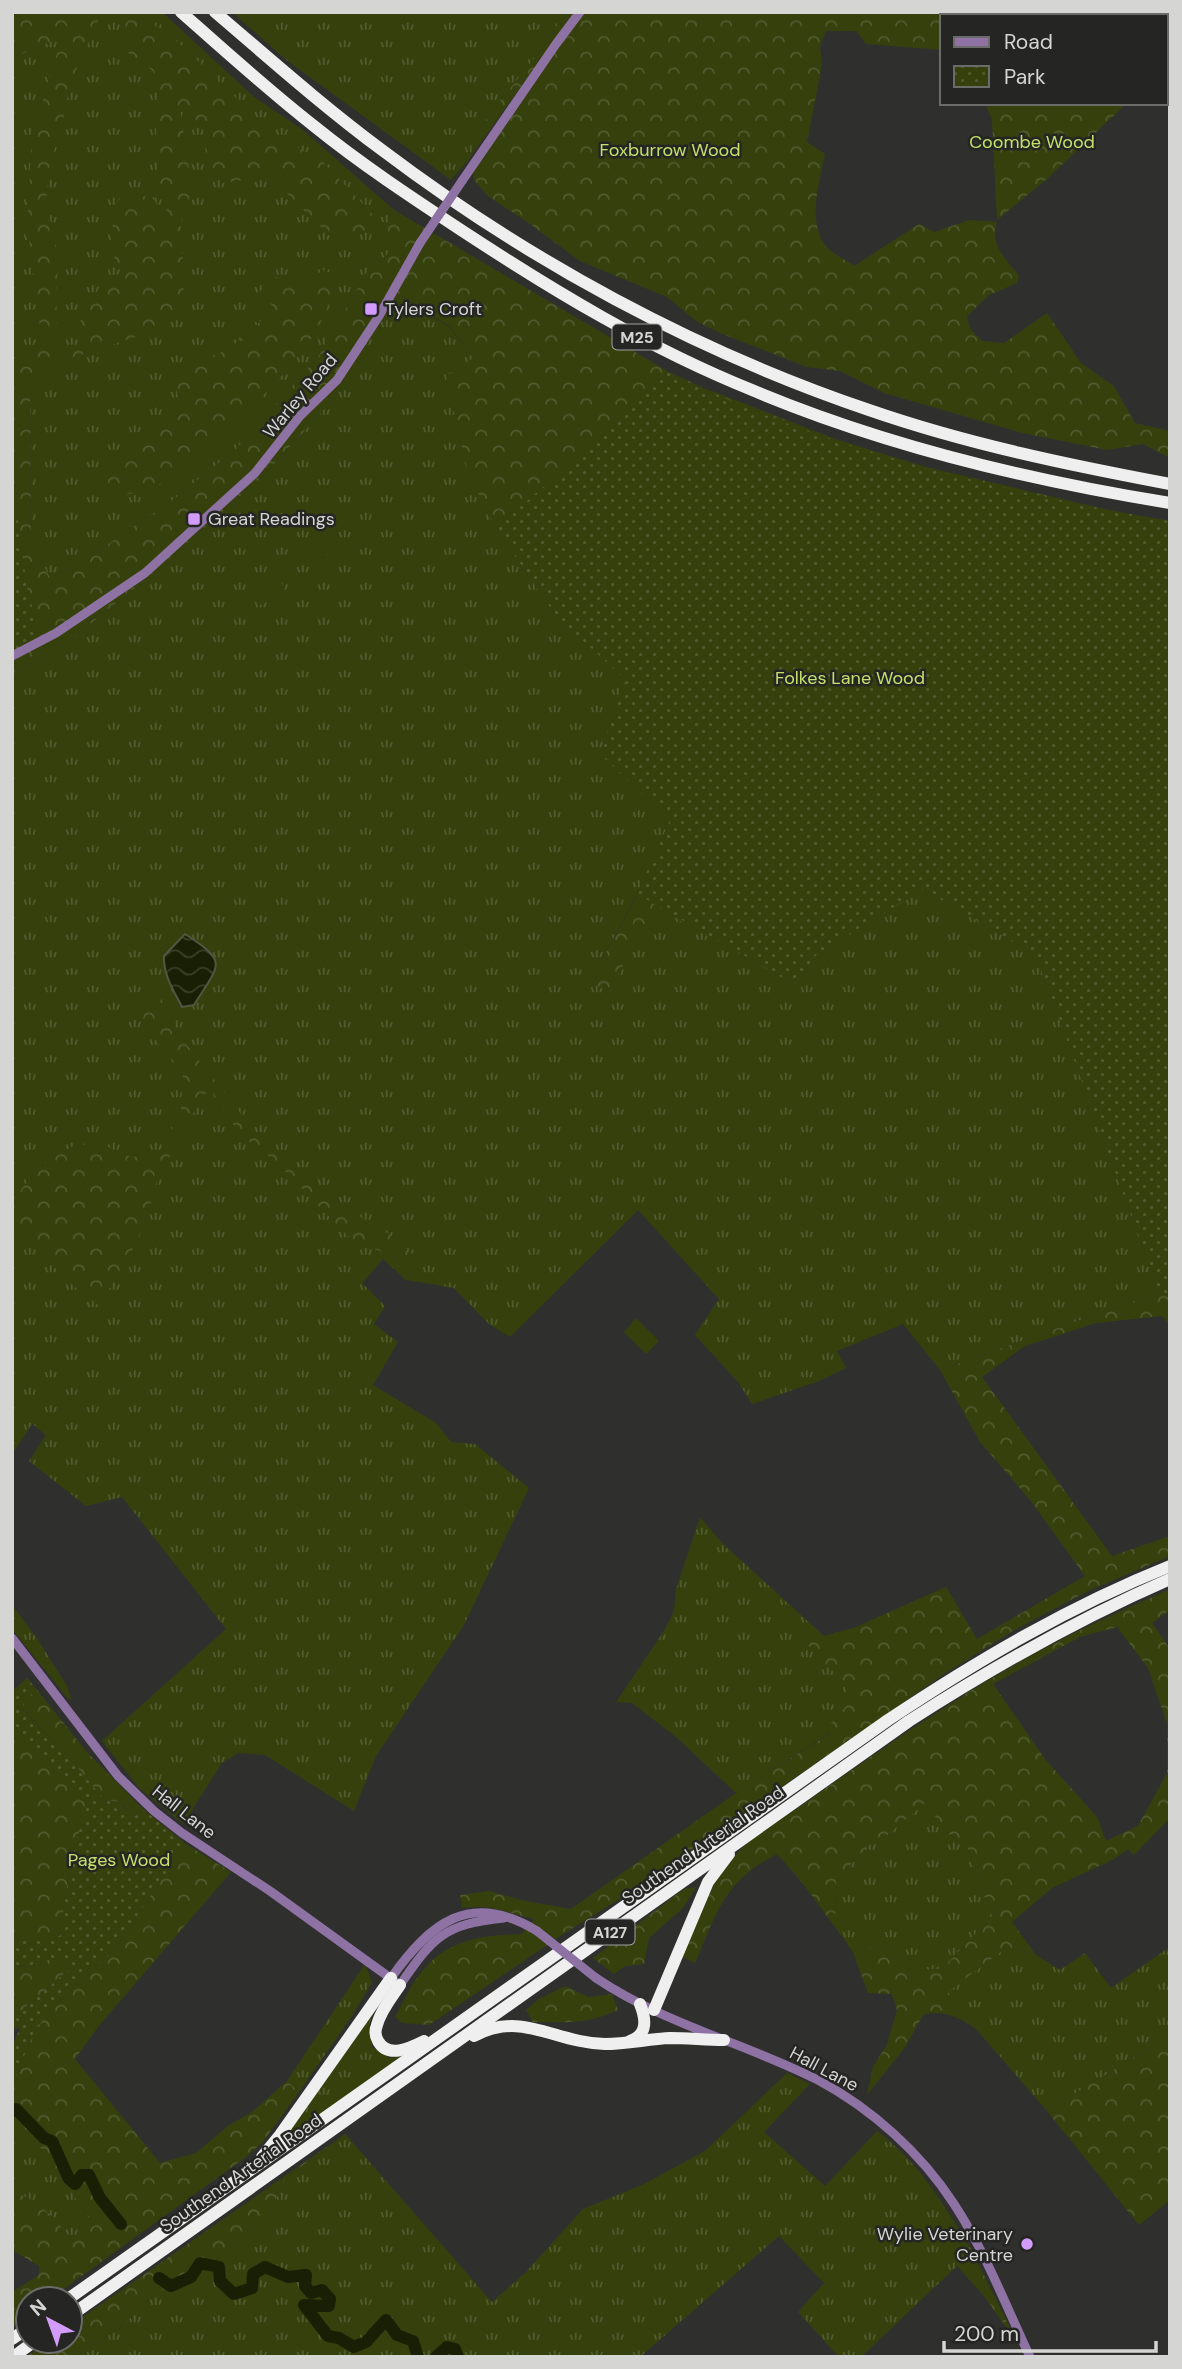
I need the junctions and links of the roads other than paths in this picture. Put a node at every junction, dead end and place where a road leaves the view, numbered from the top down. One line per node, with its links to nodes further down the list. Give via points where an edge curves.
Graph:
1 (181, 12): 5 (highway, M25, via 374,171 548,286 647,342 750,390 868,433 1004,470)
2 (215, 12): 4 (highway, M25, via 321,103 420,178 523,246 637,311 803,386 896,419 1021,453)
3 (580, 12): 6 (street, Warley Road, bridge, via 420,243 337,380 300,416 254,474 145,573 56,633)
4 (1170, 484)
5 (1170, 503)
6 (12, 656)
7 (1170, 1566): 15 (highway, Southend Arterial Road / A127, via 1045,1623 941,1685)
8 (1170, 1579): 10 (highway, Southend Arterial Road / A127, via 1092,1615 967,1684)
9 (12, 1638): 13 (street, Hall Lane, via 118,1776 154,1811)
10 (741, 1840): 17 (highway, A127, via 708,1882); 20 (highway, Southend Arterial Road / A127)
11 (504, 1918): 12 (street, Hall Lane, via 478,1913 450,1920 428,1934); 14 (street, Hall Lane, via 466,1923 441,1935); 16 (street, Hall Lane, bridge, via 537,1931 596,1978)
12 (403, 1962): 13 (street); 14 (street, Hall Lane)
13 (378, 1969): 14 (street, Hall Lane)
14 (396, 1982): 15 (highway, via 375,2029 380,2044 389,2050 415,2045); 21 (highway, via 280,2135)
15 (494, 1999): 21 (highway, Southend Arterial Road / A127)
16 (640, 2004): 17 (street, Hall Lane); 19 (highway, via 643,2030)
17 (654, 2010): 18 (street, Hall Lane)
18 (724, 2040): 19 (highway, A127, via 671,2038); 24 (street, Hall Lane, via 818,2080 864,2109 907,2145 955,2205)
19 (624, 2043): 20 (highway, A127, via 583,2042 507,2025)
20 (437, 2055): 23 (highway, Southend Arterial Road / A127)
21 (242, 2176): 22 (highway, Southend Arterial Road / A127)
22 (84, 2288)
23 (84, 2306)
24 (1030, 2357)

